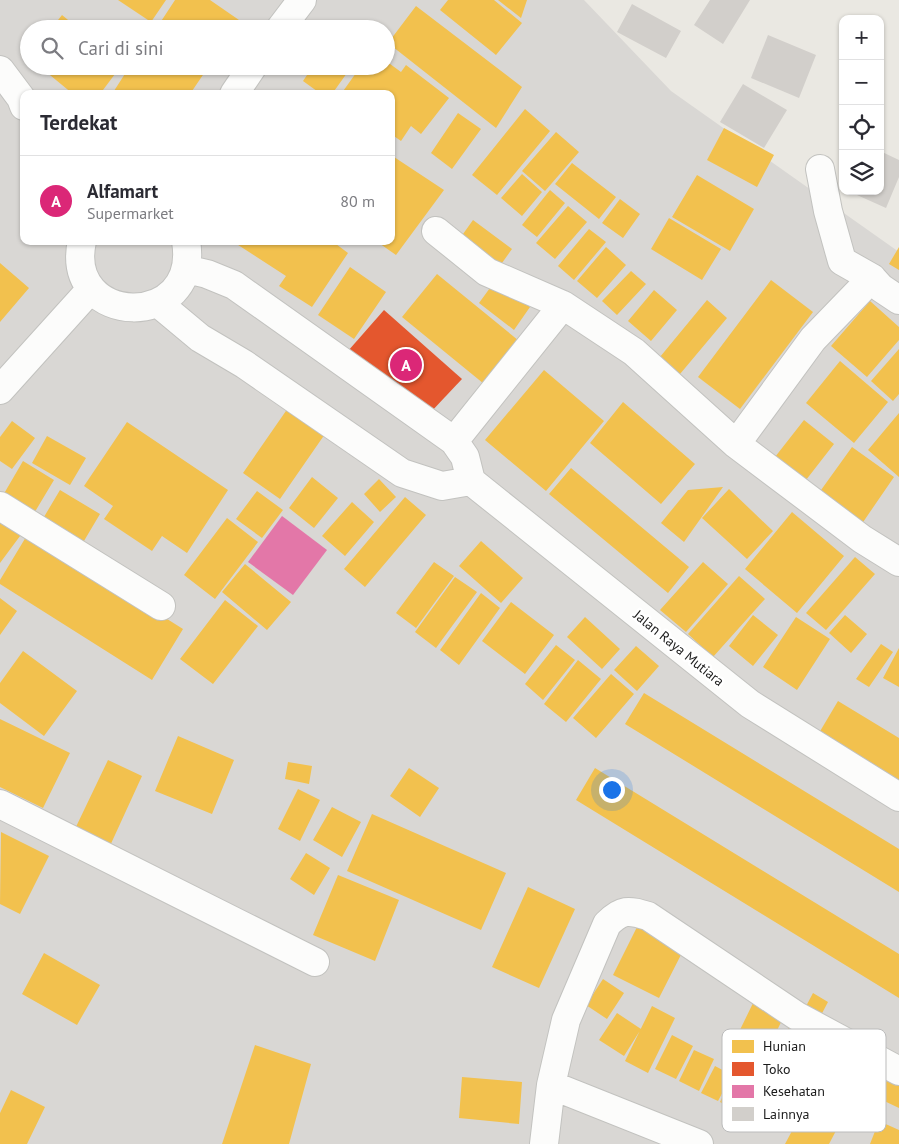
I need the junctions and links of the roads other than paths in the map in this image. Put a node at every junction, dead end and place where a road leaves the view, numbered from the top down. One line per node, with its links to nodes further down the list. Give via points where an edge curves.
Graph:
1 (302, 0): 2 (street)
2 (287, 20)
3 (0, 70): 6 (street)
4 (247, 75): 5 (street)
5 (237, 90)
6 (20, 97)
7 (820, 169): 12 (street, via 842,261)
8 (436, 231): 16 (street, via 487,272)
9 (81, 245): 13 (street, via 82,272)
10 (187, 245): 11 (street)
11 (186, 269): 15 (street, via 171,294); 18 (street, via 234,286)
12 (872, 278): 14 (street); 19 (street, via 813,339)
13 (91, 289): 15 (street, via 105,301 122,308 140,309); 17 (street)
14 (899, 300)
15 (158, 303): 20 (street, via 200,338 244,364 402,473 442,486)
16 (563, 305): 18 (street); 19 (street, via 634,352)
17 (0, 390)
18 (454, 441): 20 (street, via 465,456)
19 (736, 444): 22 (street, via 862,539)
20 (471, 481): 24 (street, Jalan Raya Mutiara, via 750,704)
21 (0, 506): 23 (street)
22 (899, 562)
23 (161, 606)
24 (899, 797)
25 (0, 804): 26 (street)
26 (315, 962)
27 (821, 1029): 30 (street, via 648,916 632,911 618,913 607,924 566,1020)
28 (886, 1064): 29 (street)
29 (899, 1071)
30 (551, 1085): 31 (street); 32 (street)
31 (544, 1144)
32 (699, 1144)

